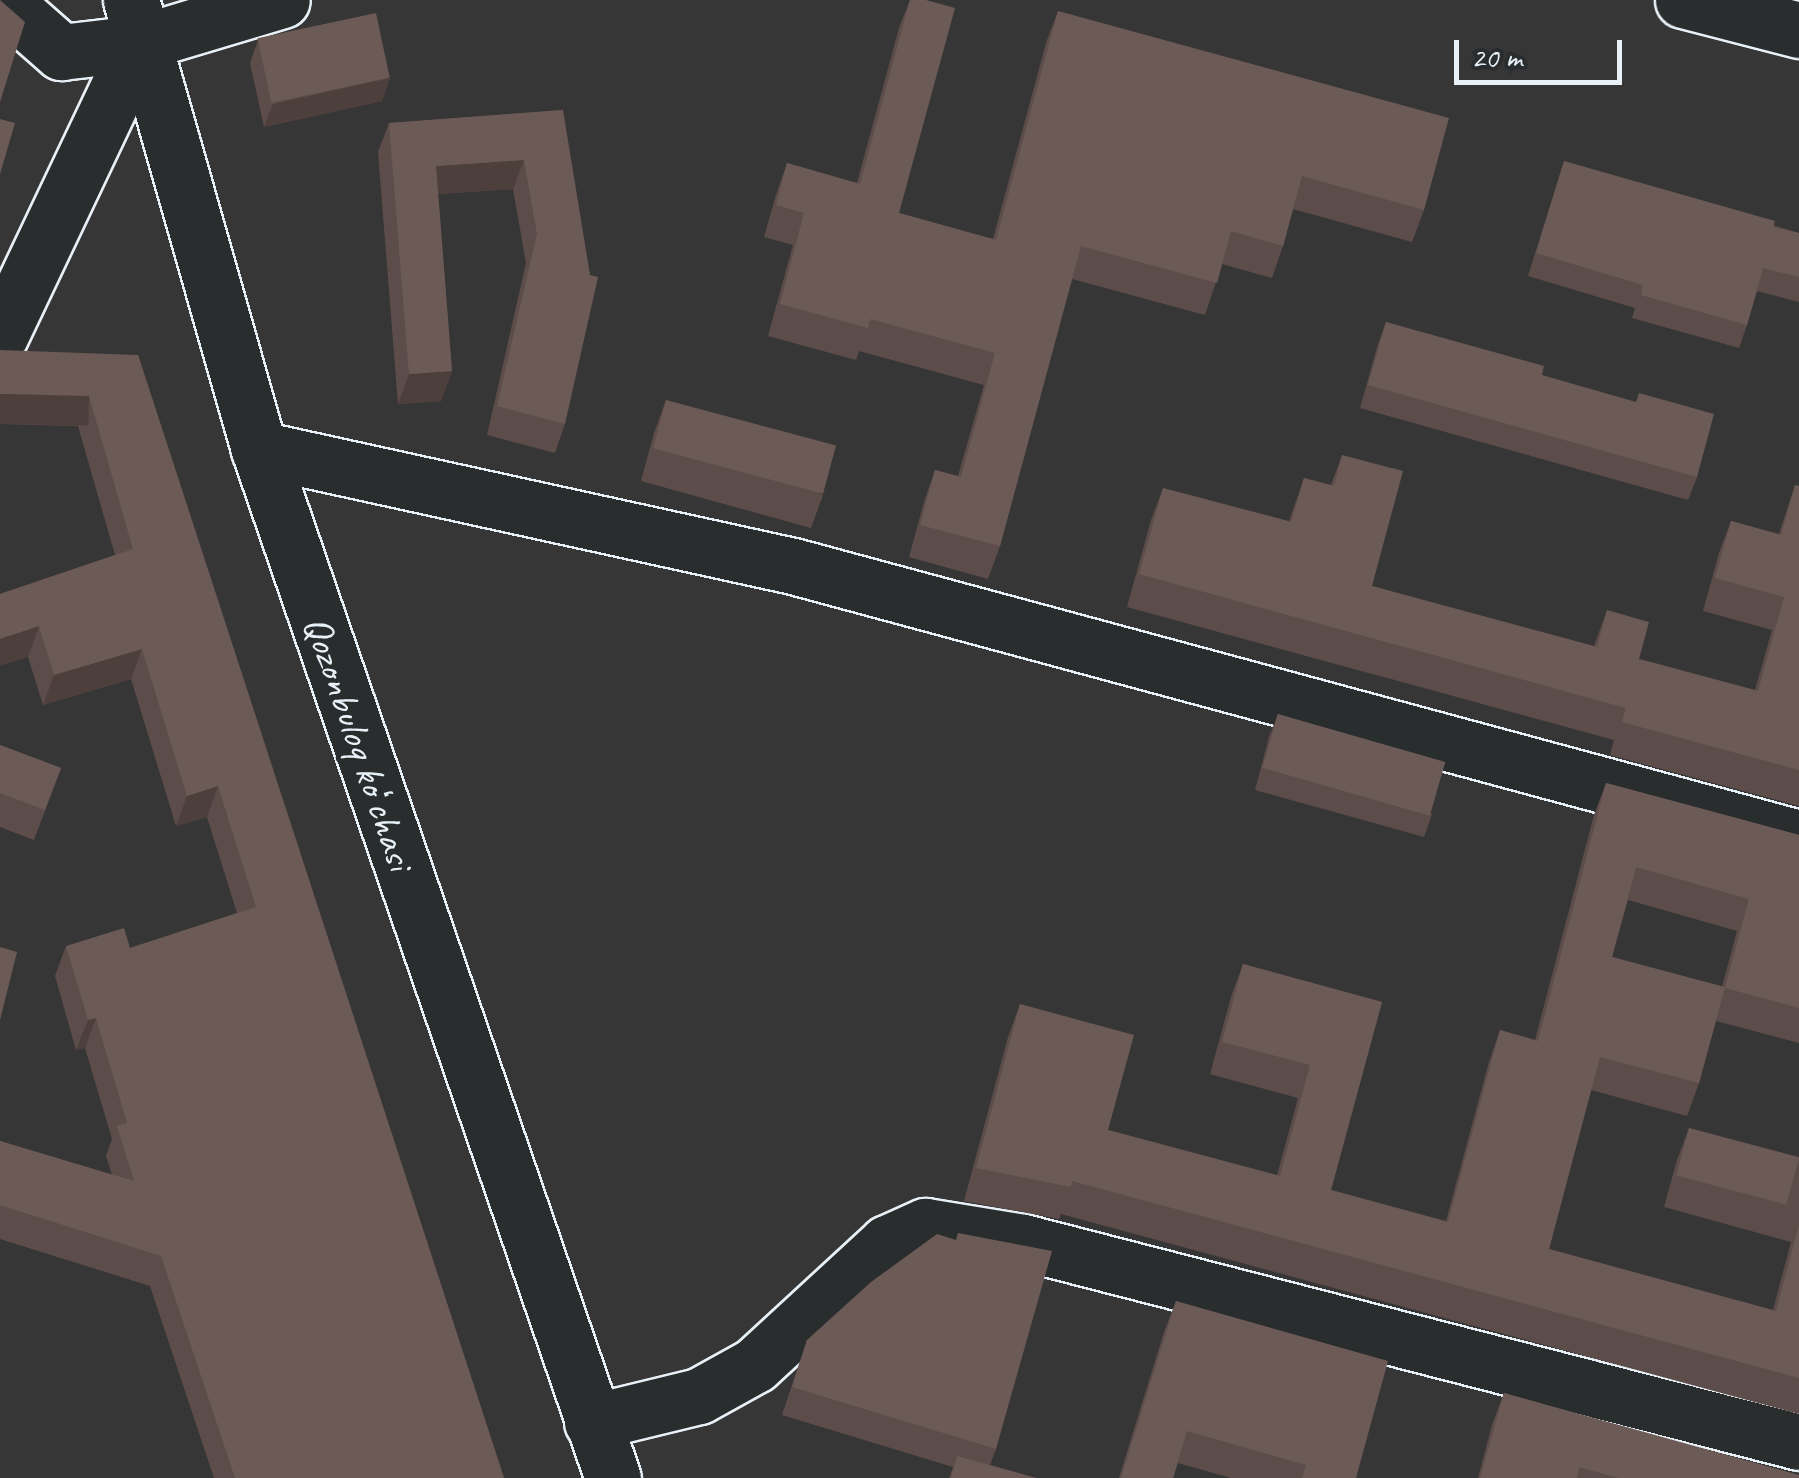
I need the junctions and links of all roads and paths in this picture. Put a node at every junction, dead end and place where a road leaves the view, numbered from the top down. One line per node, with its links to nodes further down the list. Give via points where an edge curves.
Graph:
1 (2, 0): 4 (street, via 62,52)
2 (282, 0): 4 (street)
3 (1683, 0): 5 (street)
4 (135, 21): 6 (street); 7 (street, Qozonbuloq koʻchasi)
5 (1799, 30)
6 (0, 336)
7 (258, 449): 8 (street, via 793,566); 9 (street, Qozonbuloq koʻchasi)
8 (1799, 838)
9 (592, 1422): 10 (street, via 699,1396 755,1365 888,1243 925,1226 1023,1242); 11 (street, Qozonbuloq koʻchasi)
10 (1799, 1442)
11 (613, 1478)

